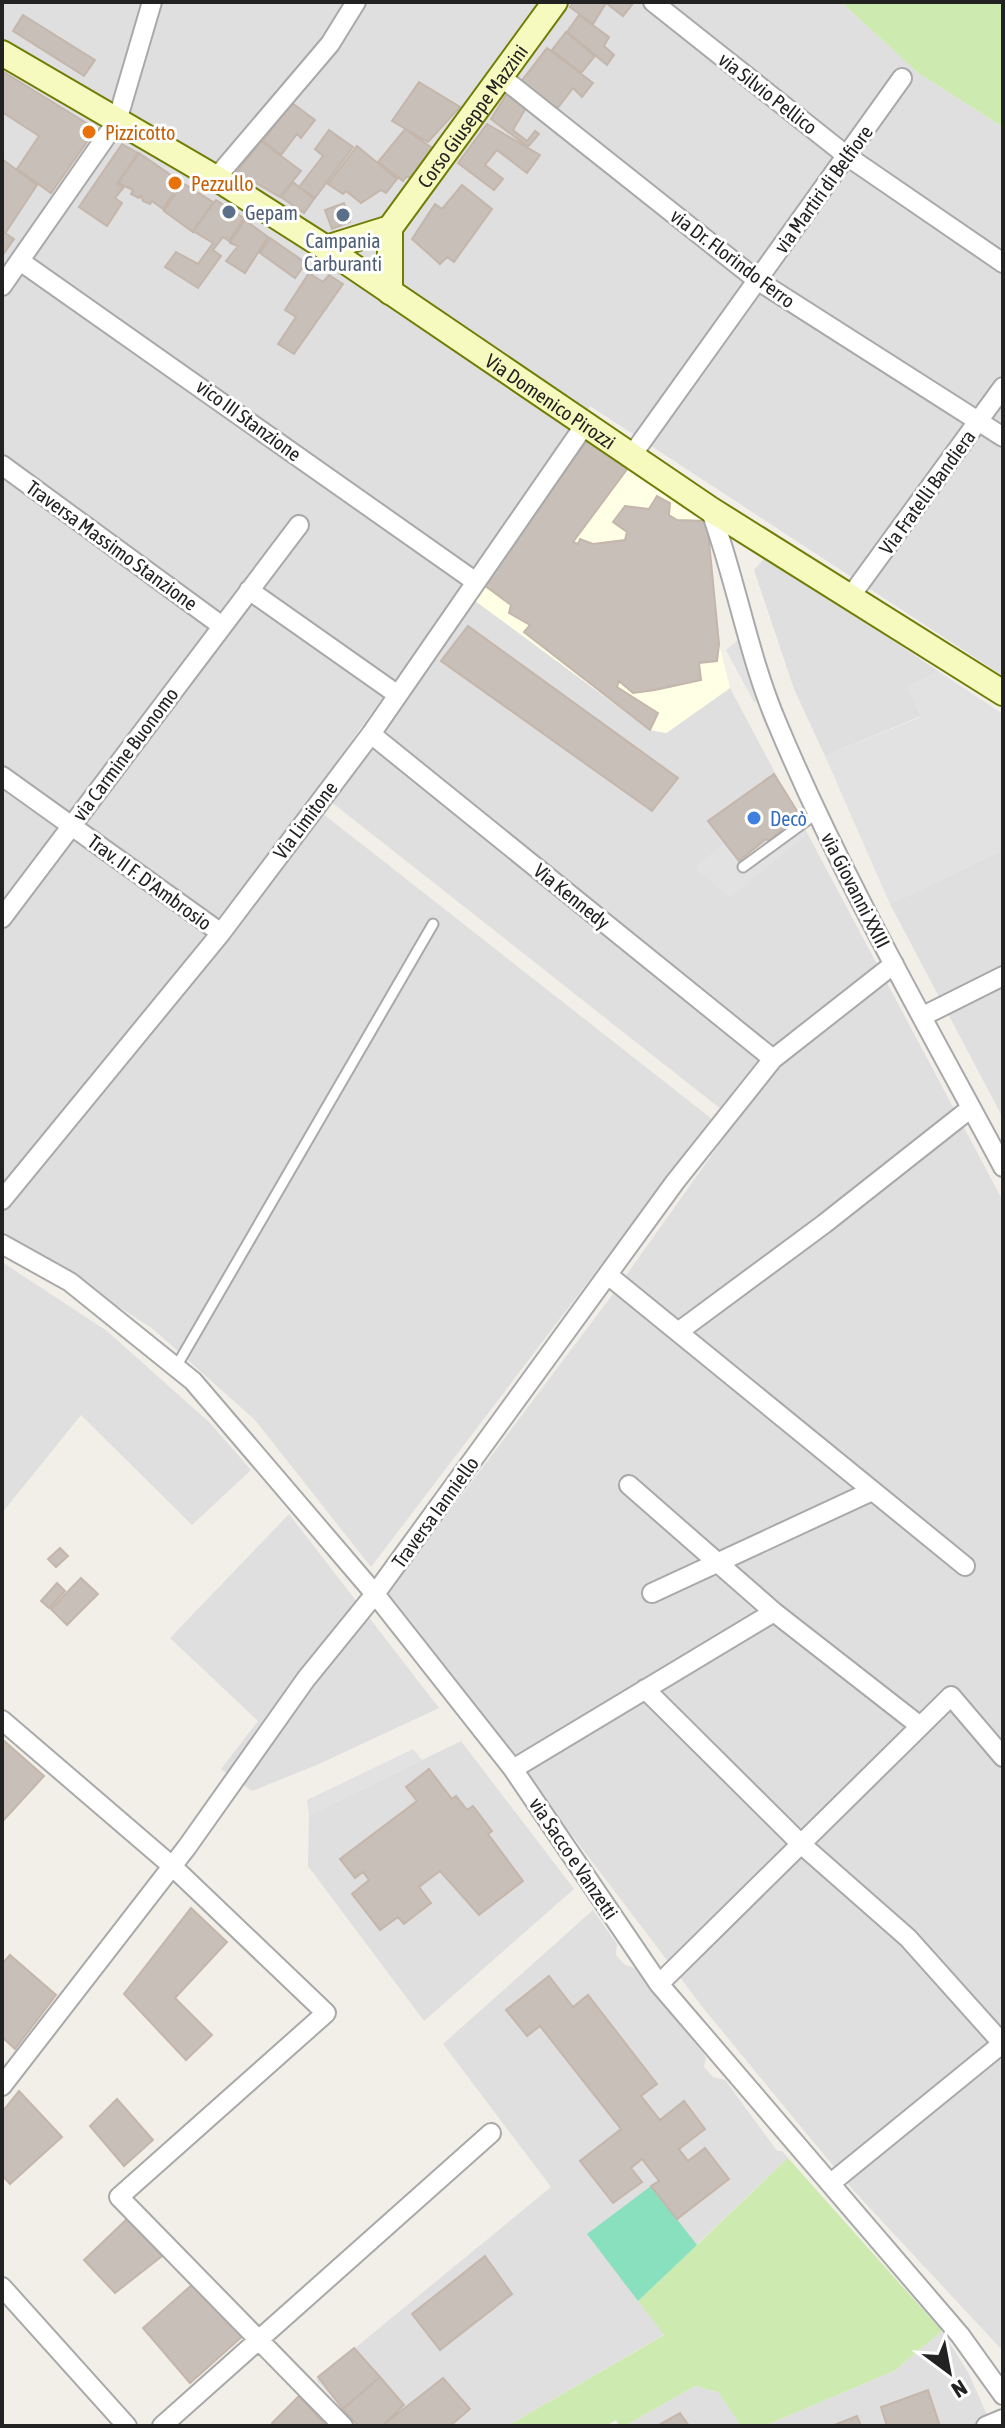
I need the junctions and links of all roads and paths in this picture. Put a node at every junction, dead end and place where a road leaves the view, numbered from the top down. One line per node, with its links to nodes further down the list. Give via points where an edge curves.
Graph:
1 (152, 2): 8 (street)
2 (356, 2): 10 (street, via 330,44)
3 (555, 2): 6 (street, Corso Giuseppe Mazzini)
4 (653, 2): 9 (street, via Silvio Pellico)
5 (2, 53): 8 (street, Via Domenico Pirozzi)
6 (500, 76): 11 (street, Corso Giuseppe Mazzini); 15 (street, via Dr. Florindo Ferro)
7 (902, 78): 9 (street, via Martiri di Belfiore)
8 (117, 121): 10 (street, Via Domenico Pirozzi); 13 (street)
9 (847, 156): 14 (street, via Silvio Pellico); 15 (street, via Martiri di Belfiore)
10 (216, 178): 12 (street, Via Domenico Pirozzi)
11 (381, 232): 12 (street); 16 (street); 16 (street, Corso Giuseppe Mazzini, via 357,255)
12 (326, 248): 16 (street, Via Domenico Pirozzi)
13 (20, 261): 17 (street); 26 (street, vico III Stanzione)
14 (1003, 263)
15 (757, 280): 19 (street, via Dr. Florindo Ferro); 22 (street, via Martiri di Belfiore)
16 (374, 281): 20 (street, Via Domenico Pirozzi)
17 (2, 286)
18 (1003, 387): 19 (street, Via Fratelli Bandiera)
19 (979, 421): 21 (street, via Dr. Florindo Ferro); 28 (street, Via Fratelli Bandiera)
20 (586, 423): 22 (street, Via Domenico Pirozzi); 26 (street, Via Limitone)
21 (1003, 437)
22 (632, 455): 24 (street, Via Domenico Pirozzi)
23 (2, 465): 29 (street, Traversa Massimo Stanzione)
24 (710, 509): 28 (street, Via Domenico Pirozzi); 34 (street, via Giovanni XXIII, via 775,720)
25 (299, 525): 27 (street, via Carmine Buonomo)
26 (476, 582): 31 (street, Via Limitone)
27 (249, 590): 29 (street, via Carmine Buonomo); 31 (street)
28 (850, 597): 30 (street, Via Domenico Pirozzi)
29 (222, 626): 35 (street, via Carmine Buonomo)
30 (1003, 693)
31 (398, 695): 32 (street, Via Limitone)
32 (371, 734): 39 (street, Via Limitone); 43 (street, Via Kennedy)
33 (2, 776): 35 (street, Trav. II F. D'Ambrosio)
34 (817, 813): 36 (lane); 40 (street, via Giovanni XXIII)
35 (70, 825): 37 (street, via Carmine Buonomo); 39 (street, Trav. II F. D'Ambrosio)
36 (743, 867)
37 (2, 918)
38 (433, 924): 50 (lane)
39 (221, 933): 46 (street, Via Limitone)
40 (894, 964): 42 (street, via Giovanni XXIII); 43 (street, Traversa Ianniello)
41 (1003, 976): 42 (street)
42 (923, 1016): 44 (street, via Giovanni XXIII)
43 (773, 1059): 48 (street, Traversa Ianniello)
44 (971, 1108): 45 (street, via Giovanni XXIII); 49 (street)
45 (1003, 1167)
46 (2, 1200)
47 (2, 1244): 50 (street, via Sacco e Vanzetti, via 70,1282)
48 (608, 1275): 49 (street); 56 (street, Traversa Ianniello)
49 (678, 1332): 52 (street)
50 (176, 1367): 56 (street, via Sacco e Vanzetti)
51 (629, 1485): 53 (street)
52 (872, 1491): 53 (street); 54 (street)
53 (719, 1563): 55 (street); 57 (street)
54 (965, 1566)
55 (652, 1593)
56 (375, 1594): 62 (street, via Sacco e Vanzetti); 64 (street, Traversa Ianniello, via 306,1679)
57 (774, 1612): 58 (street); 60 (street)
58 (645, 1689): 62 (street); 63 (street)
59 (2, 1720): 64 (street)
60 (920, 1726): 61 (street, via 951,1696); 63 (street)
61 (1003, 1757)
62 (513, 1769): 65 (street, via Sacco e Vanzetti)
63 (801, 1844): 65 (street); 66 (street, via 908,1938)
64 (172, 1866): 67 (street, Traversa Ianniello); 71 (street, via 326,2013 119,2197)
65 (659, 1984): 69 (street, via Sacco e Vanzetti)
66 (1003, 2043): 69 (street)
67 (2, 2086)
68 (491, 2133): 71 (street)
69 (831, 2183): 72 (street, via Sacco e Vanzetti)
70 (2, 2287): 75 (street)
71 (258, 2338): 76 (street); 77 (street)
72 (994, 2369): 73 (street, via Sacco e Vanzetti)
73 (1003, 2395)
74 (1003, 2419): 78 (street)
75 (127, 2426)
76 (162, 2426)
77 (343, 2426)
78 (986, 2426)

